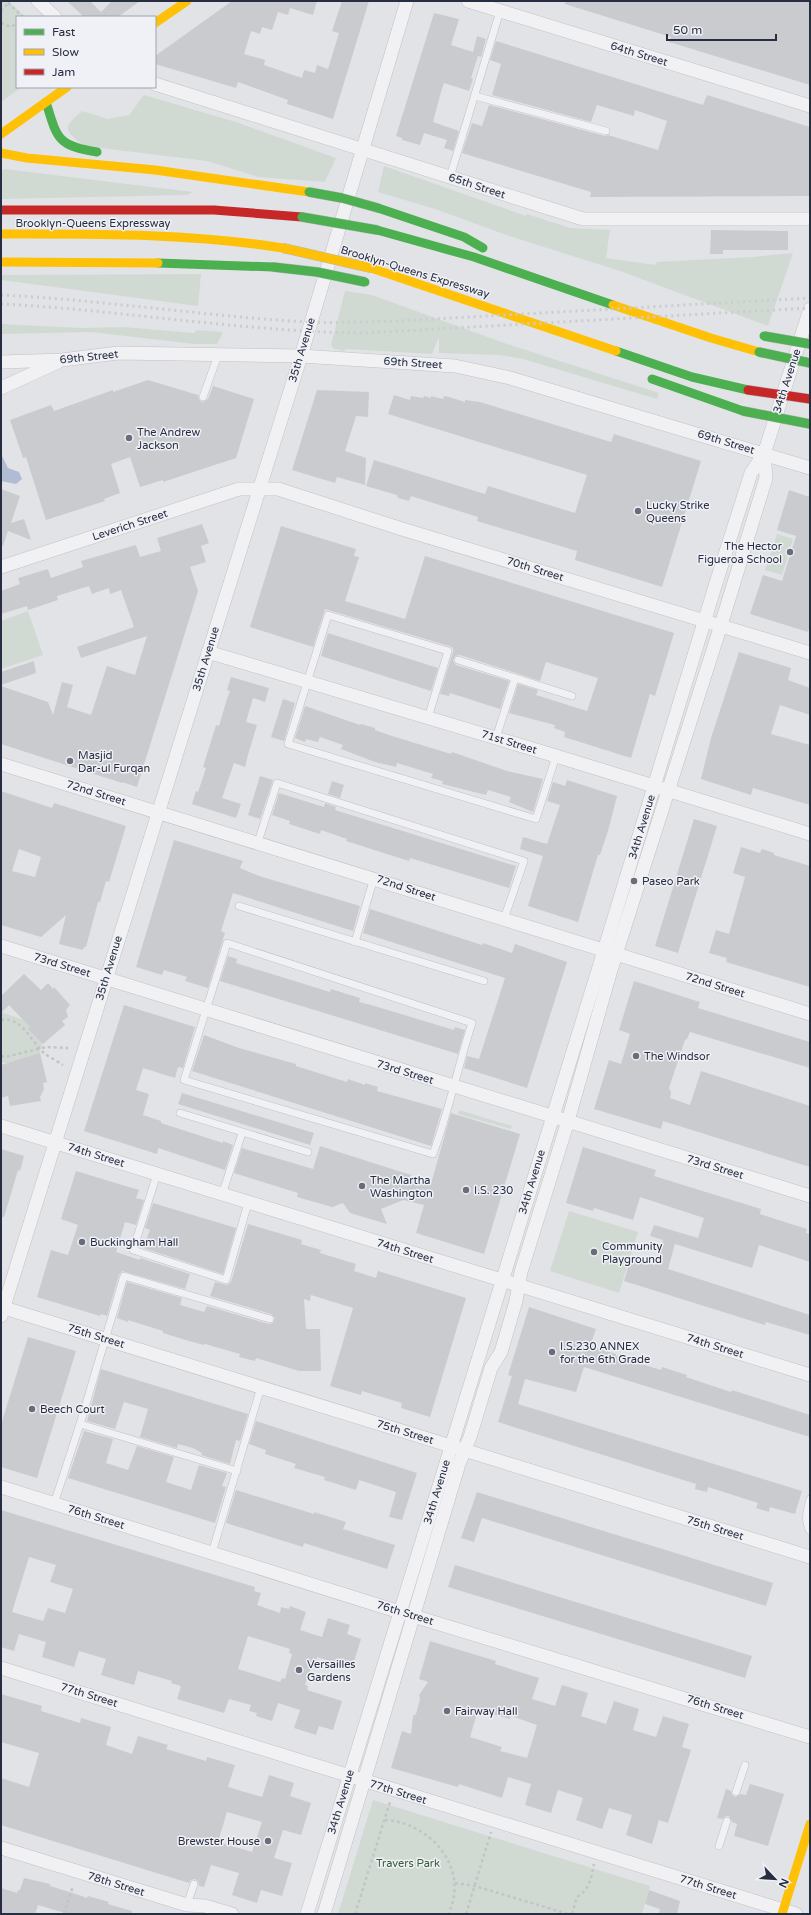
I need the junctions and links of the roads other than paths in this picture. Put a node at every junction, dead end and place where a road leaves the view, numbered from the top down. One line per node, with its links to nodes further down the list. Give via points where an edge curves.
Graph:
1 (38, 1): 6 (street)
2 (187, 1): 7 (main road)
3 (407, 1): 15 (street, 35th Avenue)
4 (468, 1): 5 (street, 64th Street)
5 (500, 11): 10 (lane); 12 (street, 64th Street)
6 (54, 16)
7 (156, 23)
8 (156, 84): 15 (street, 65th Street)
9 (66, 88): 11 (main road)
10 (474, 96): 13 (lane); 20 (lane)
11 (46, 102): 14 (main road); 17 (main road, via 55,130 63,143 77,150)
12 (810, 106)
13 (606, 131)
14 (1, 134)
15 (362, 149): 20 (street, 65th Street); 36 (street, 35th Avenue)
16 (1, 153): 19 (main road, via 28,158)
17 (106, 154)
18 (127, 157): 19 (main road)
19 (155, 170): 25 (main road, bridge, via 309,192 378,208 464,237)
20 (450, 177): 22 (street, 65th Street, via 583,219)
21 (1, 210): 25 (main road, Brooklyn-Queens Expressway, bridge, via 214,210 302,217 377,230 458,252)
22 (810, 220)
23 (1, 234): 28 (main road, Brooklyn-Queens Expressway, bridge, via 181,236 232,240 283,248 371,268)
24 (1, 262): 26 (main road, bridge, via 125,262 273,267 317,272)
25 (548, 282): 30 (main road, Brooklyn-Queens Expressway)
26 (368, 283)
27 (386, 284): 28 (main road)
28 (429, 287): 32 (main road, Brooklyn-Queens Expressway)
29 (810, 309): 46 (street, 34th Avenue)
30 (645, 317): 31 (main road); 39 (main road, Brooklyn-Queens Expressway, bridge, via 709,339)
31 (712, 328)
32 (570, 335): 40 (main road); 44 (main road, Brooklyn-Queens Expressway, bridge, via 692,377 748,390)
33 (760, 336): 34 (main road, bridge)
34 (810, 344)
35 (218, 355): 36 (street, 69th Street); 37 (street, 69th Street, via 118,353); 43 (lane)
36 (301, 356): 46 (street, 69th Street, via 476,369); 48 (street, 35th Avenue)
37 (62, 360): 38 (street, 69th Street); 42 (street)
38 (1, 362)
39 (810, 362)
40 (622, 363)
41 (641, 374): 45 (main road, bridge, via 743,411)
42 (1, 388)
43 (203, 397)
44 (810, 398)
45 (810, 424)
46 (764, 454): 47 (street, 69th Street); 50 (street, 34th Avenue, via 751,473); 51 (street, 34th Avenue, via 766,478)
47 (810, 468)
48 (259, 489): 49 (street, Leverich Street, via 239,489); 50 (street, 70th Street, via 278,489); 52 (street, 35th Avenue)
49 (1, 567)
50 (705, 620): 51 (street, 70th Street); 62 (street, 34th Avenue)
51 (721, 625): 53 (street, 70th Street); 63 (street, 34th Avenue)
52 (208, 652): 56 (street, 71st Street); 64 (street, 35th Avenue)
53 (810, 653)
54 (458, 660): 55 (lane)
55 (515, 678): 57 (lane); 59 (lane)
56 (307, 682): 58 (street, 71st Street); 58 (lane, via 328,615 448,651); 60 (lane, via 288,744 536,819)
57 (572, 696)
58 (428, 718): 59 (street, 71st Street)
59 (496, 738): 60 (street, 71st Street)
60 (556, 756): 62 (street, 71st Street)
61 (1, 764): 64 (street, 72nd Street)
62 (654, 786): 63 (street, 71st Street); 72 (street, 34th Avenue)
63 (669, 790): 65 (street, 71st Street); 72 (street, 34th Avenue)
64 (158, 811): 66 (street, 72nd Street); 73 (street, 35th Avenue)
65 (810, 834)
66 (258, 842): 67 (street, 72nd Street); 69 (lane, via 277,783 524,861)
67 (374, 878): 69 (street, 72nd Street); 70 (lane)
68 (239, 906): 70 (lane)
69 (504, 920): 72 (street, 72nd Street)
70 (355, 942): 74 (lane)
71 (1, 946): 73 (street, 73rd Street)
72 (610, 953): 76 (street, 72nd Street); 79 (street, 34th Avenue); 80 (street, 34th Avenue)
73 (106, 979): 75 (street, 73rd Street); 83 (street, 35th Avenue)
74 (484, 981)
75 (207, 1010): 77 (street, 73rd Street); 77 (lane, via 227,943 472,1023 457,1071); 77 (lane, via 184,1080 433,1154)
76 (810, 1014)
77 (455, 1087): 79 (street, 73rd Street)
78 (180, 1113): 82 (lane)
79 (553, 1117): 80 (street, 73rd Street); 89 (street, 34th Avenue)
80 (568, 1121): 87 (street, 73rd Street); 90 (street, 34th Avenue, via 521,1272)
81 (1, 1126): 83 (street, 74th Street)
82 (242, 1133): 84 (lane); 86 (lane)
83 (55, 1143): 85 (street, 74th Street); 91 (street, 35th Avenue)
84 (308, 1152)
85 (157, 1174): 86 (street, 74th Street); 88 (lane, via 133,1250 226,1280)
86 (222, 1194): 88 (street, 74th Street)
87 (810, 1196)
88 (248, 1203): 89 (street, 74th Street)
89 (501, 1281): 90 (street, 74th Street); 97 (street, 34th Avenue)
90 (519, 1286): 94 (street, 74th Street); 98 (street, 34th Avenue, via 501,1352 491,1368)
91 (2, 1310): 93 (street, 75th Street)
92 (270, 1319): 93 (lane, via 124,1276)
93 (106, 1339): 95 (street, 75th Street); 96 (lane)
94 (810, 1375)
95 (261, 1387): 97 (street, 75th Street); 99 (lane)
96 (80, 1424): 99 (lane); 102 (lane)
97 (451, 1446): 98 (street, 75th Street); 106 (street, 34th Avenue)
98 (465, 1450): 105 (street, 75th Street); 106 (street, 34th Avenue)
99 (237, 1471): 104 (lane)
100 (1, 1487): 102 (street, 76th Street)
101 (810, 1499): 103 (lane, via 806,1525)
102 (54, 1504): 104 (street, 76th Street)
103 (810, 1531)
104 (212, 1553): 106 (street, 76th Street)
105 (810, 1557)
106 (406, 1613): 108 (street, 76th Street); 110 (street, 34th Avenue); 111 (street, 34th Avenue)
107 (1, 1668): 110 (street, 77th Street)
108 (810, 1737)
109 (745, 1765): 112 (lane)
110 (348, 1776): 111 (street, 77th Street); 121 (street, 34th Avenue)
111 (364, 1781): 119 (street, 77th Street); 122 (street, 34th Avenue)
112 (736, 1792)
113 (727, 1821): 115 (lane)
114 (810, 1824): 119 (main road, via 801,1862)
115 (719, 1846)
116 (1, 1848): 118 (street, 78th Street)
117 (194, 1884): 118 (lane)
118 (187, 1905): 120 (street, 78th Street, via 205,1906)
119 (783, 1912): 123 (street, 77th Street)
120 (232, 1914)
121 (307, 1914)
122 (324, 1914)
123 (796, 1914)

